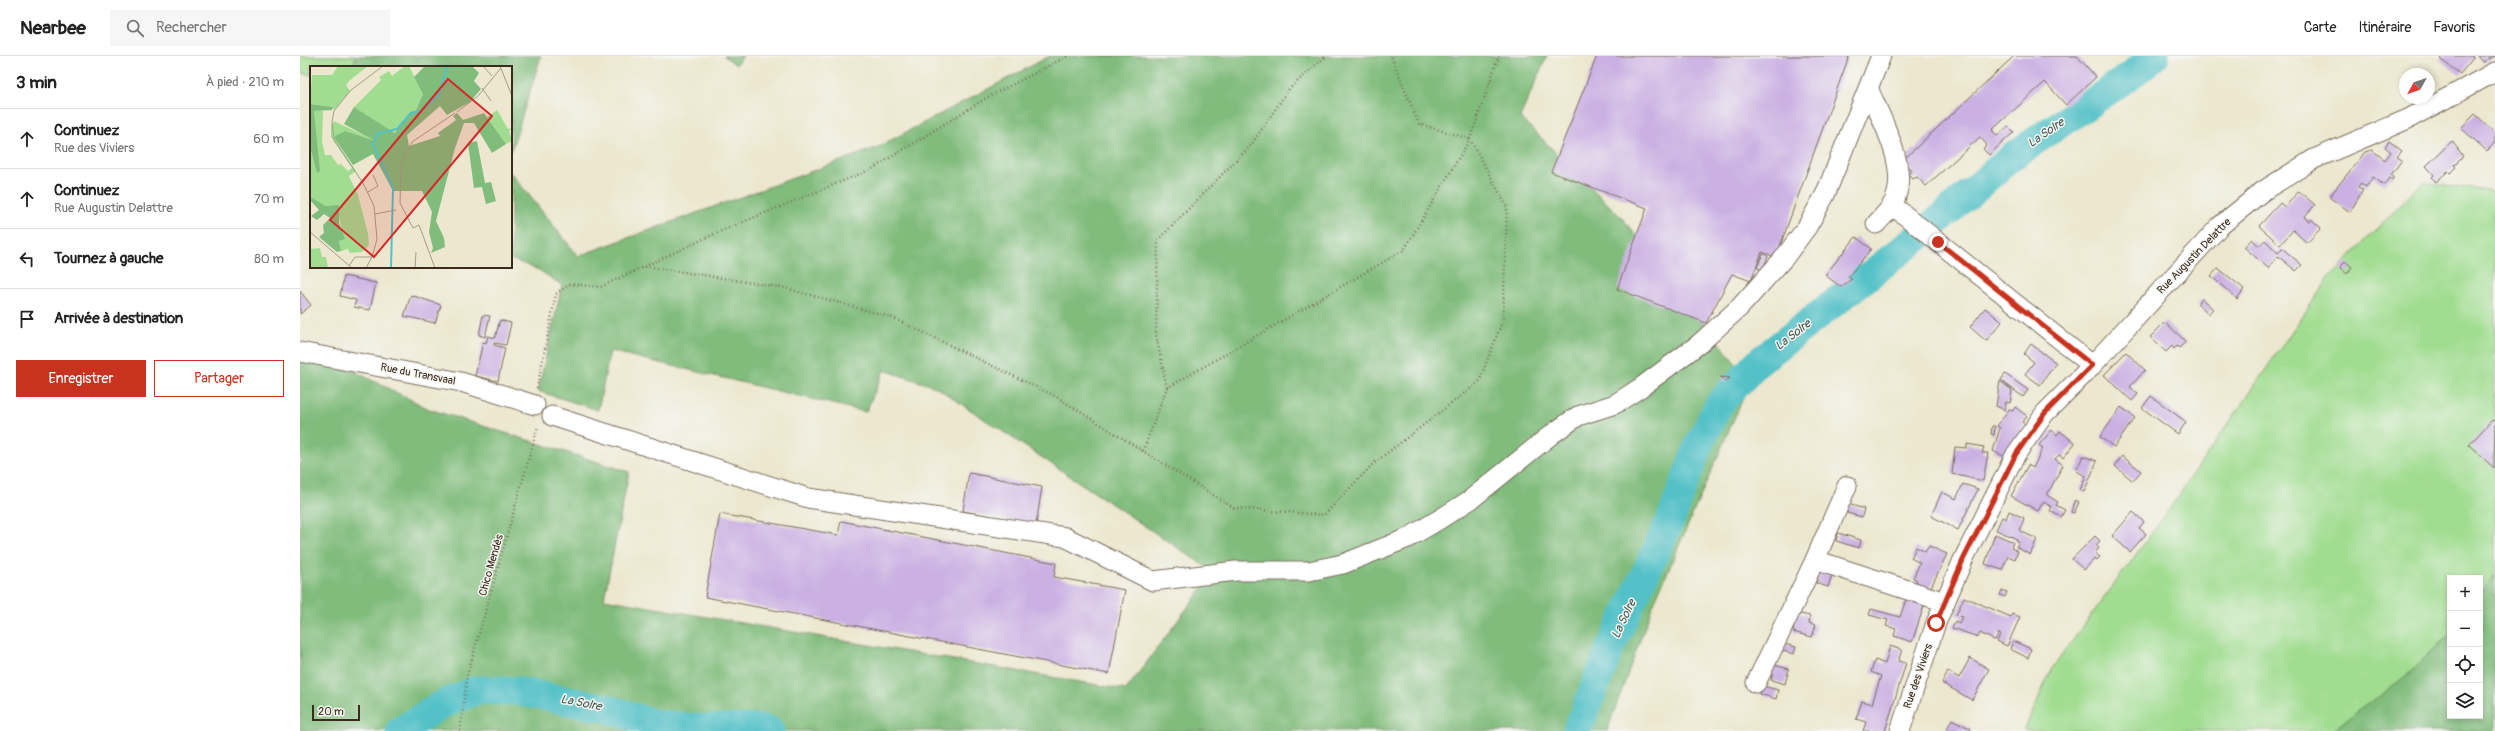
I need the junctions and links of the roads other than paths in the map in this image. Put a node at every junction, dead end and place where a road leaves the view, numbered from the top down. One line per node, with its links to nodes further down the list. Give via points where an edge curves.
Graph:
1 (1882, 56): 3 (street)
2 (2495, 72): 7 (street, Rue Augustin Delattre, via 2408,119 2314,159 2263,191 2220,226)
3 (1869, 90): 4 (street, via 1894,147 1899,181); 9 (street, via 1825,195 1807,227 1769,276 1721,325 1640,388 1615,404 1578,416 1552,434 1470,500 1440,520 1408,538 1343,564 1309,571 1236,571 1153,581 1065,537 808,498)
4 (1892, 205): 5 (street); 7 (street)
5 (1876, 224)
6 (300, 352): 8 (street, Rue du Transvaal)
7 (2092, 365): 11 (street, Rue Augustin Delattre, via 2045,413 2027,436)
8 (535, 398)
9 (552, 416)
10 (1847, 486): 12 (street)
11 (1998, 491): 13 (street, Rue des Viviers)
12 (1815, 560): 13 (street); 14 (street)
13 (1945, 602): 15 (street, Rue des Viviers)
14 (1756, 683)
15 (1900, 731)

